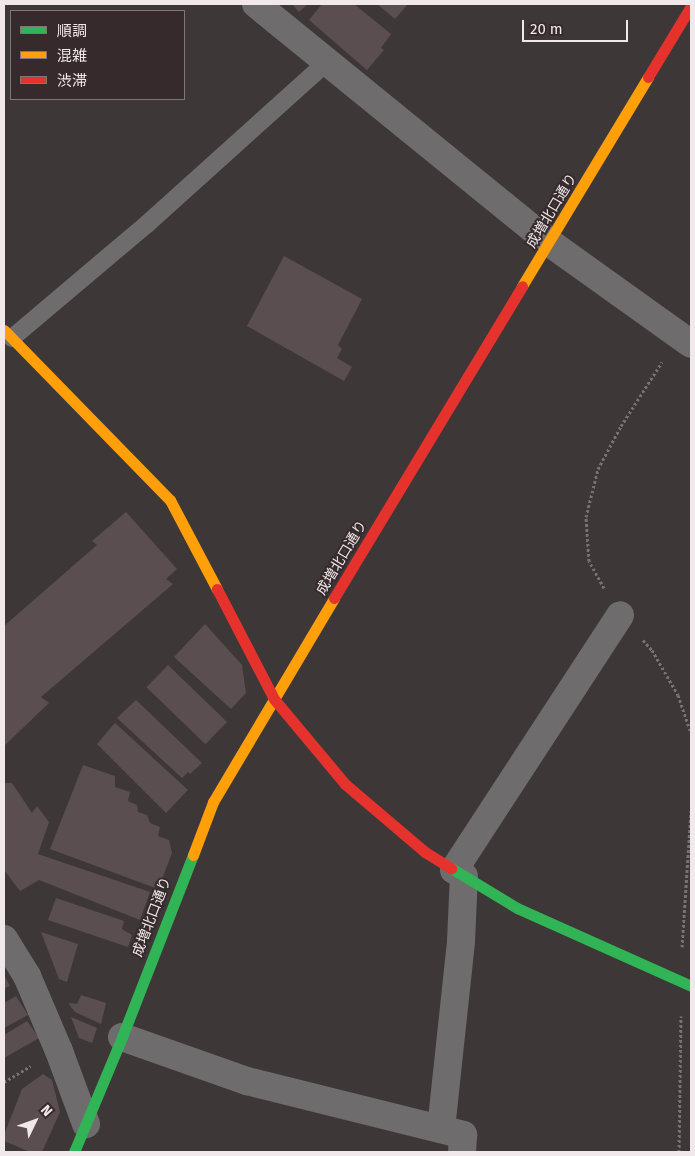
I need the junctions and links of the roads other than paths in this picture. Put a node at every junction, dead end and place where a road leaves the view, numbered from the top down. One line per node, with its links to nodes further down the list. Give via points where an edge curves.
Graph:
1 (256, 4): 3 (street)
2 (691, 6): 4 (street, 成増北口通り)
3 (328, 61): 4 (street); 5 (lane, via 147,224)
4 (550, 243): 6 (street); 8 (street, 成増北口通り)
5 (8, 334): 8 (street, via 170,500)
6 (685, 339)
7 (620, 615): 9 (street)
8 (274, 698): 9 (street, via 345,784 425,852); 12 (street, 成増北口通り, via 213,802)
9 (459, 873): 11 (street, via 517,908); 14 (street, via 461,941)
10 (4, 939): 13 (street, via 27,976)
11 (691, 986)
12 (122, 1037): 13 (street, 成増北口通り); 14 (street, via 247,1081)
13 (86, 1124): 15 (street, 成増北口通り)
14 (441, 1129): 16 (street, via 464,1135)
15 (74, 1152)
16 (462, 1152)

